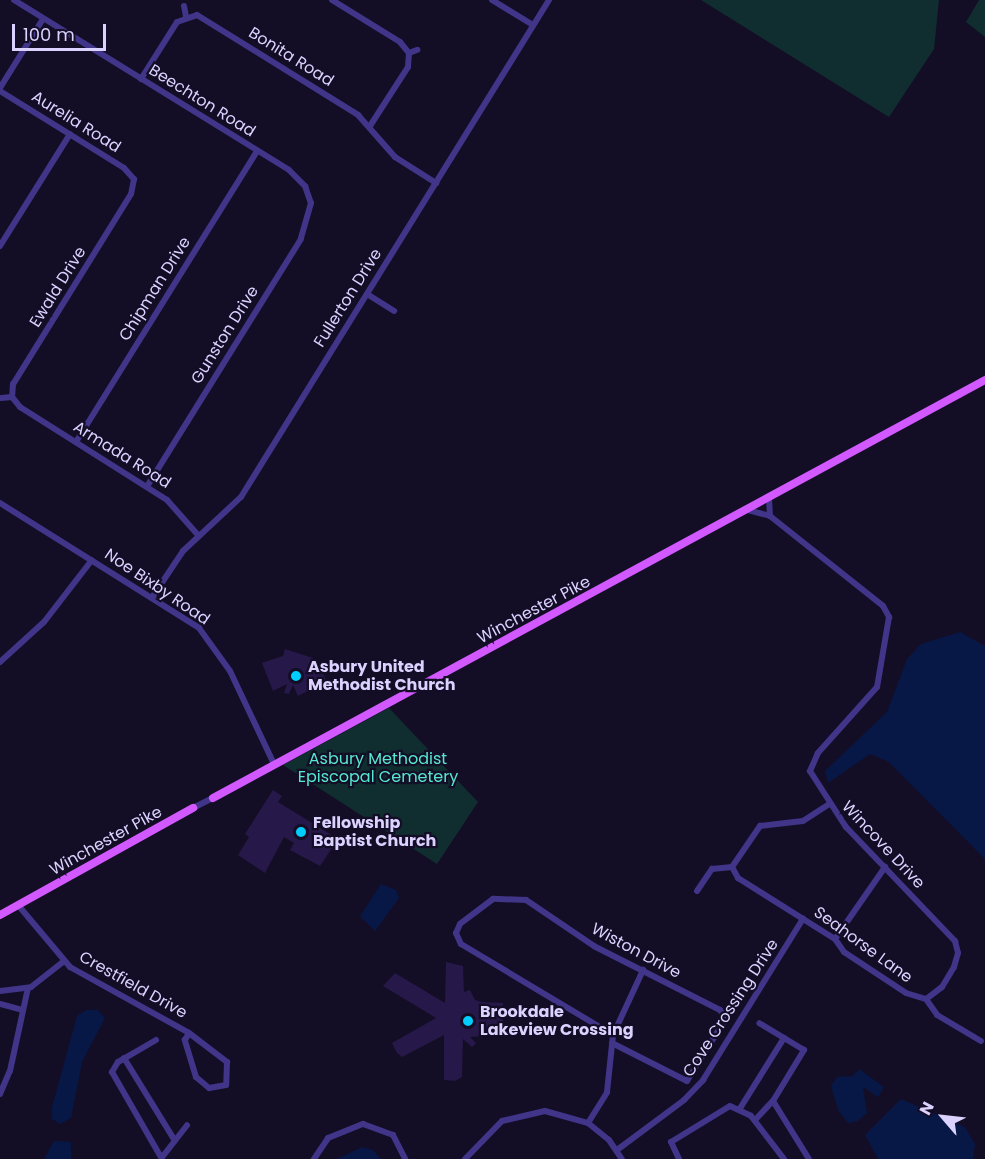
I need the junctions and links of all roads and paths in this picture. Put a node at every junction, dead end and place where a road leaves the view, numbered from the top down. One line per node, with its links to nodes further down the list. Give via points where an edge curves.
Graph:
1 (14, 0): 7 (street, Beechton Road)
2 (332, 0): 10 (street, via 400,42)
3 (492, 0): 8 (street)
4 (549, 0): 8 (street, Fullerton Drive)
5 (184, 6): 6 (street)
6 (186, 16): 11 (street, via 172,28); 13 (street, Bonita Road, via 197,15)
7 (43, 19): 11 (street, Beechton Road); 12 (street)
8 (533, 26): 17 (street, Fullerton Drive)
9 (417, 50): 10 (street)
10 (409, 53): 13 (street, via 408,67)
11 (141, 80): 15 (street, Beechton Road)
12 (0, 90): 14 (street, Aurelia Road)
13 (370, 126): 17 (street, Bonita Road, via 394,157)
14 (70, 134): 16 (street, Aurelia Road); 19 (street)
15 (257, 151): 18 (street, Beechton Road, via 295,175); 25 (street, Chipman Drive)
16 (137, 178): 23 (street, Ewald Drive, via 131,194 13,384)
17 (436, 183): 20 (street, Fullerton Drive)
18 (309, 194): 26 (street, Gunston Drive, via 312,211 307,228)
19 (0, 246)
20 (367, 294): 21 (street); 31 (street, Fullerton Drive, via 242,497)
21 (394, 311)
22 (985, 380): 27 (main road, Winchester Pike)
23 (12, 397): 24 (street); 25 (street, Armada Road, via 20,408)
24 (1, 398)
25 (76, 442): 26 (street, Armada Road)
26 (147, 486): 31 (street, Armada Road, via 177,508)
27 (769, 498): 29 (main road, Winchester Pike); 30 (street)
28 (0, 502): 32 (street, Noe Bixby Road)
29 (747, 510): 30 (street, Wincove Drive); 35 (main road, Winchester Pike)
30 (770, 516): 37 (street, Wincove Drive, via 883,606 890,621 877,687 811,764)
31 (199, 536): 33 (street, Fullerton Drive, via 183,550)
32 (92, 560): 33 (street, Noe Bixby Road); 34 (street, via 45,622)
33 (153, 596): 35 (street, Noe Bixby Road, via 199,628 216,646)
34 (0, 662)
35 (274, 764): 36 (main road, Winchester Pike)
36 (213, 798): 38 (street, Winchester Pike)
37 (828, 805): 39 (street, via 802,821 760,826); 40 (street, Wincove Drive)
38 (194, 808): 42 (main road, Winchester Pike)
39 (732, 867): 41 (street, via 712,869); 44 (street, Seahorse Lane, via 738,878)
40 (885, 867): 45 (street); 50 (street, Wincove Drive, via 956,945 952,972)
41 (697, 891)
42 (18, 905): 43 (main road, Winchester Pike); 46 (street, Crestfield Drive)
43 (0, 915)
44 (803, 919): 45 (street, Seahorse Lane); 67 (street, Cove Crossing Drive, via 703,1080 684,1100)
45 (835, 939): 50 (street, Seahorse Lane, via 844,952 898,988)
46 (64, 961): 48 (street); 54 (street, Crestfield Drive)
47 (643, 970): 56 (street); 56 (street, Wiston Drive, via 723,1012 726,1022 693,1076 683,1082); 56 (street, Wiston Drive, via 594,946 521,899 499,897 478,906 458,928 461,944)
48 (28, 988): 49 (street); 52 (street)
49 (0, 991)
50 (926, 999): 58 (street, Seahorse Lane, via 937,1015)
51 (0, 1004): 52 (street)
52 (22, 1010): 60 (street, via 10,1071)
53 (759, 1023): 55 (street)
54 (189, 1033): 54 (street, Crestfield Drive, via 185,1040 196,1077 209,1088 226,1085 227,1062)
55 (784, 1038): 61 (street, via 804,1050); 62 (street)
56 (612, 1039): 64 (street, via 607,1092)
57 (156, 1040): 59 (street)
58 (981, 1041)
59 (124, 1058): 66 (street); 68 (street, via 113,1068 114,1079)
60 (0, 1094)
61 (773, 1101): 63 (street); 75 (street)
62 (739, 1110): 63 (street); 73 (street, via 730,1106 671,1142)
63 (755, 1120): 74 (street)
64 (588, 1123): 67 (street); 71 (street, via 555,1112 519,1114 487,1132)
65 (187, 1125): 66 (street)
66 (175, 1141): 68 (street)
67 (616, 1150): 72 (street)
68 (163, 1157)
69 (406, 1158): 70 (street, via 393,1135 363,1124 328,1138)
70 (314, 1159)
71 (465, 1159)
72 (622, 1159)
73 (679, 1159)
74 (784, 1159)
75 (809, 1159)

